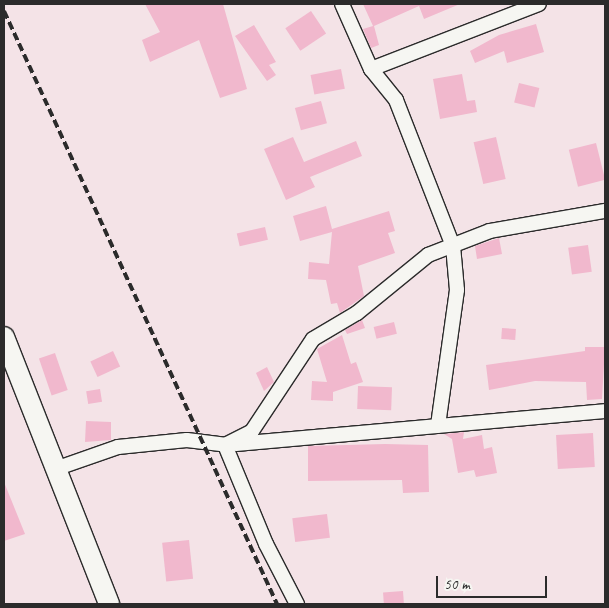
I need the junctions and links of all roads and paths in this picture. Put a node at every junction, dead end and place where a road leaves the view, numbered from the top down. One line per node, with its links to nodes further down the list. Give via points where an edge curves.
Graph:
1 (342, 4): 3 (street)
2 (534, 5): 3 (street)
3 (371, 68): 5 (street, via 396,100)
4 (605, 210): 5 (street, via 490,231)
5 (453, 246): 8 (street, via 457,290); 9 (street, via 428,255 357,313 323,331 252,430)
6 (4, 337): 10 (main road)
7 (605, 411): 8 (street)
8 (438, 426): 9 (street)
9 (225, 445): 10 (street, via 187,440 118,447); 12 (street, via 266,544)
10 (55, 469): 11 (main road)
11 (110, 604)
12 (298, 604)

